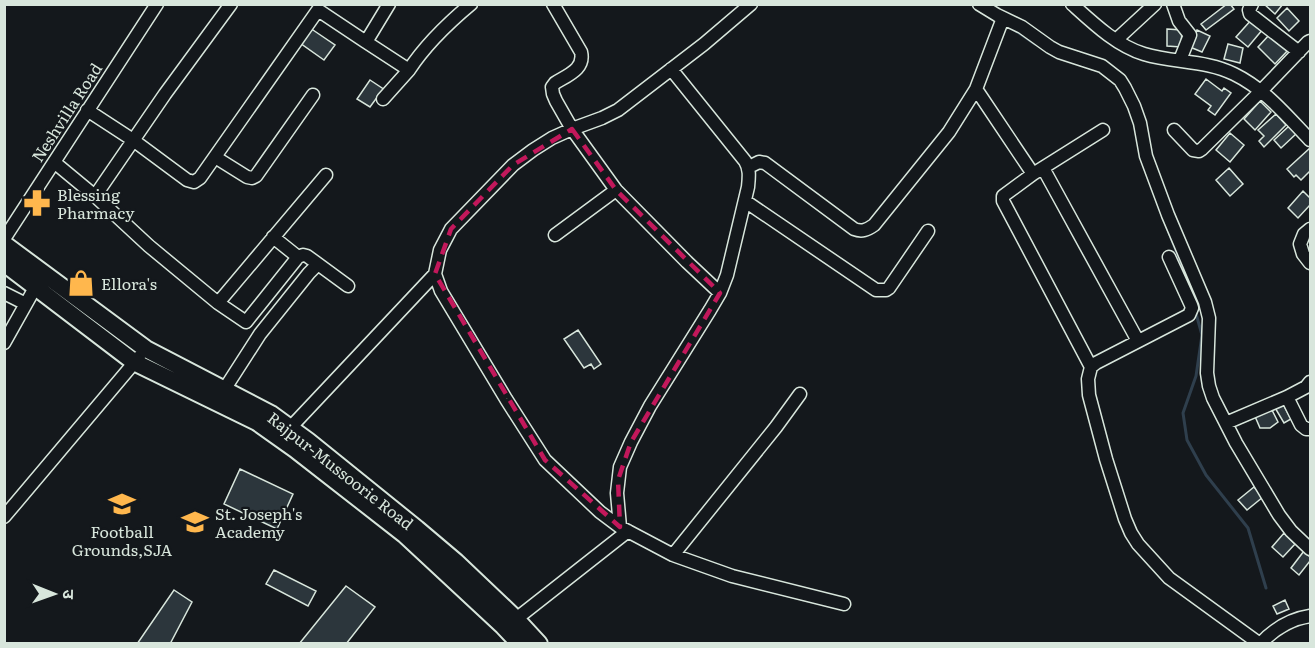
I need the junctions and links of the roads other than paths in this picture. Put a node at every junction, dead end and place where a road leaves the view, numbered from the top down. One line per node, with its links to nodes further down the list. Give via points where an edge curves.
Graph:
1 (157, 4): 25 (street, Neshvilla Road)
2 (231, 4): 29 (street)
3 (389, 4): 16 (street)
4 (471, 4): 20 (street, via 438,34)
5 (554, 4): 26 (street, via 583,59 580,66 552,87)
6 (751, 4): 19 (street)
7 (979, 4): 13 (street)
8 (1072, 4): 14 (street)
9 (1155, 4): 14 (street)
10 (1173, 4): 18 (street, via 1190,35)
11 (1252, 4): 17 (street, via 1250,14)
12 (314, 7): 16 (street); 31 (street)
13 (1001, 23): 21 (street); 68 (street, via 1022,27 1050,48 1109,70 1129,95 1155,181 1205,302 1209,318 1209,386)
14 (1116, 40): 18 (street, via 1143,54)
15 (1311, 41): 17 (street)
16 (366, 42): 20 (street)
17 (1299, 52): 22 (street)
18 (1180, 60): 22 (street, via 1233,73)
19 (671, 69): 26 (street, via 618,110); 33 (street)
20 (409, 70): 24 (street)
21 (976, 89): 33 (street, via 949,132 869,229 854,229 765,162); 34 (street)
22 (1262, 90): 28 (street, via 1199,151 1193,150); 30 (street)
23 (313, 95): 31 (street, via 256,176 247,177)
24 (383, 99)
25 (87, 110): 29 (street); 32 (street, Neshvilla Road)
26 (572, 129): 36 (street); 50 (street, via 513,165 451,229 440,250)
27 (1103, 130): 34 (street)
28 (1174, 130)
29 (133, 140): 31 (street, via 194,182); 37 (street)
30 (1311, 140)
31 (215, 157)
32 (54, 162): 37 (street); 43 (street, Neshvilla Road)
33 (749, 167): 38 (street)
34 (1038, 171): 59 (street); 63 (street, via 1004,194 1003,199)
35 (326, 175): 42 (street)
36 (616, 190): 41 (street); 53 (street)
37 (95, 196): 55 (street)
38 (745, 201): 40 (street, via 881,291 889,288); 53 (street)
39 (1311, 229): 48 (street, via 1300,244)
40 (928, 231)
41 (555, 235)
42 (273, 237): 46 (street); 55 (street)
43 (4, 239)
44 (4, 244): 61 (main road, Rajpur-Mussoorie Road)
45 (1169, 256): 59 (street, via 1191,312)
46 (298, 257): 49 (street, via 308,256); 57 (street)
47 (4, 263): 51 (main road, Rajpur-Mussoorie Road)
48 (1311, 263)
49 (318, 264): 52 (street); 58 (street)
50 (435, 274): 69 (street); 72 (street, via 441,291 545,460)
51 (36, 286): 56 (street); 62 (main road, Rajpur-Mussoorie Road)
52 (348, 286)
53 (720, 292): 72 (street, via 630,442 620,467 617,493)
54 (4, 293): 56 (street)
55 (218, 303): 57 (street)
56 (26, 304): 60 (street)
57 (246, 322): 58 (street)
58 (260, 334): 65 (street)
59 (1138, 340): 63 (street)
60 (4, 343)
61 (146, 349): 62 (street); 65 (main road, Rajpur-Mussoorie Road)
62 (134, 362): 71 (street); 78 (main road, Rajpur-Mussoorie Road, via 256,423 295,449 404,534)
63 (1091, 367): 80 (street, via 1089,395 1125,519 1138,544 1169,578)
64 (1311, 382): 67 (street)
65 (224, 390): 69 (main road, Rajpur-Mussoorie Road)
66 (800, 394): 74 (street)
67 (1287, 397): 68 (street); 70 (street, via 1301,425)
68 (1226, 423): 73 (street, via 1279,515)
69 (290, 428): 77 (main road, Rajpur-Mussoorie Road, via 417,529)
70 (1311, 429)
71 (4, 517)
72 (624, 529): 74 (street); 77 (street)
73 (1311, 549)
74 (673, 555): 75 (street, via 732,576)
75 (844, 604)
76 (1311, 616): 80 (street, via 1288,622)
77 (516, 619): 79 (main road, Rajpur-Mussoorie Road)
78 (520, 644)
79 (539, 644)
80 (1260, 644)

